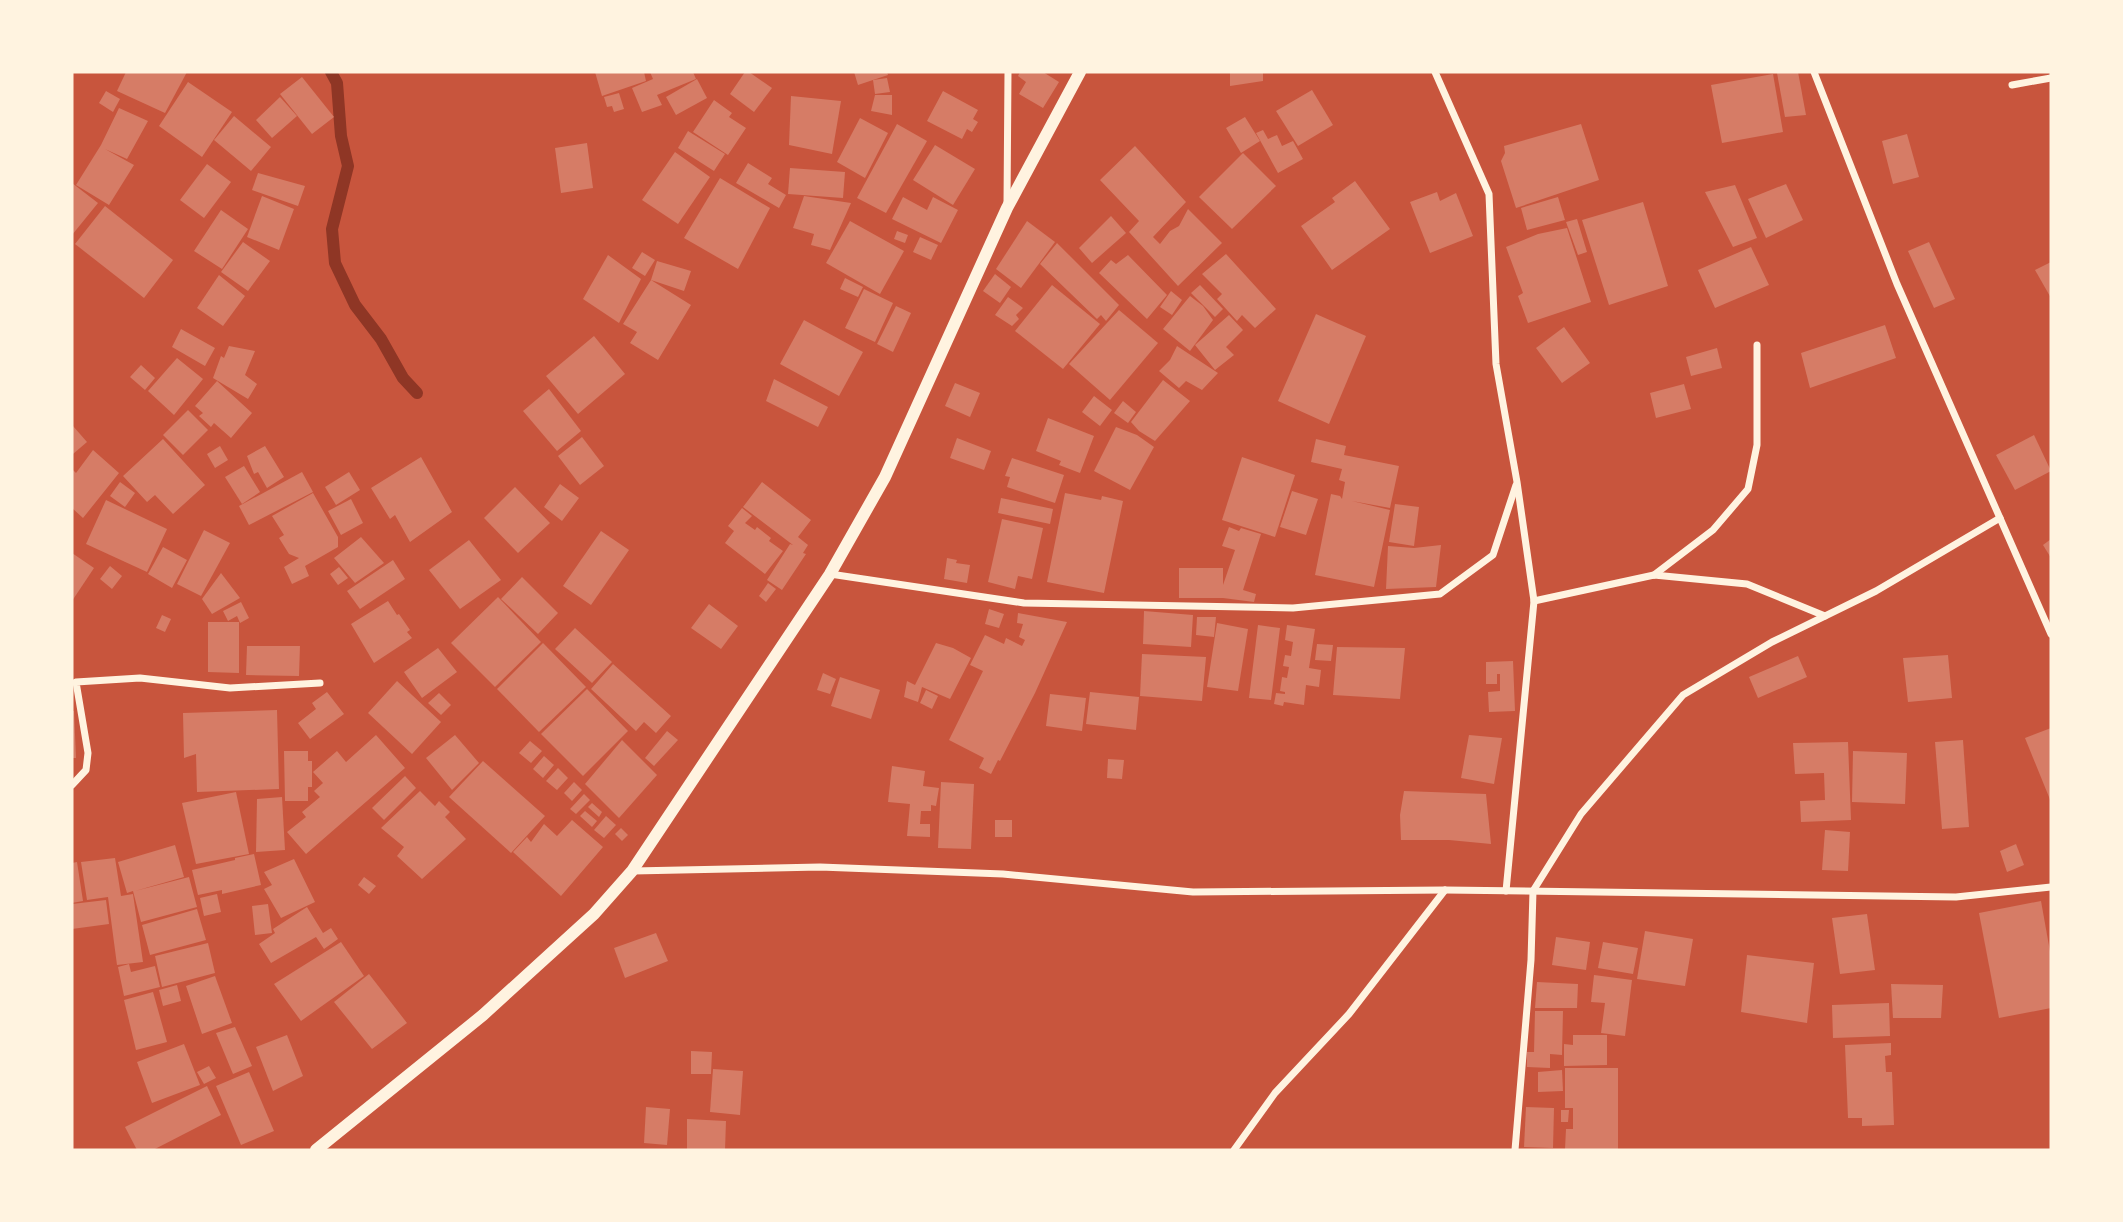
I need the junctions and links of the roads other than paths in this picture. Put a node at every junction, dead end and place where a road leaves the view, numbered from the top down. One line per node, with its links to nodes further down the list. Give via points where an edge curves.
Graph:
1 (1008, 72): 7 (street)
2 (1080, 72): 7 (street)
3 (1435, 72): 9 (street, via 1489,194 1496,364)
4 (1814, 72): 10 (street, via 1897,284)
5 (2051, 78): 6 (street)
6 (2012, 85)
7 (1007, 208): 11 (street, via 886,477)
8 (1757, 345): 12 (street, via 1757,445 1748,489 1713,530)
9 (1517, 482): 11 (street, via 1493,555 1440,594 1293,608 1024,603); 13 (street)
10 (2000, 518): 14 (street); 15 (street)
11 (830, 574): 19 (street)
12 (1654, 575): 13 (street); 14 (street, via 1746,584)
13 (1534, 601): 22 (street)
14 (1825, 616): 23 (street, via 1683,695 1581,814)
15 (2051, 633)
16 (74, 681): 17 (street, via 139,678 230,688); 18 (street, via 88,753 86,770)
17 (320, 683)
18 (72, 785)
19 (632, 870): 21 (street, via 820,867 977,873 1193,892); 24 (street, via 594,914 483,1014)
20 (2051, 887): 23 (street, via 1956,897)
21 (1445, 890): 22 (street); 25 (street, via 1349,1014 1275,1093)
22 (1506, 891): 23 (street)
23 (1533, 891): 26 (street)
24 (316, 1150)
25 (1234, 1150)
26 (1516, 1150)

